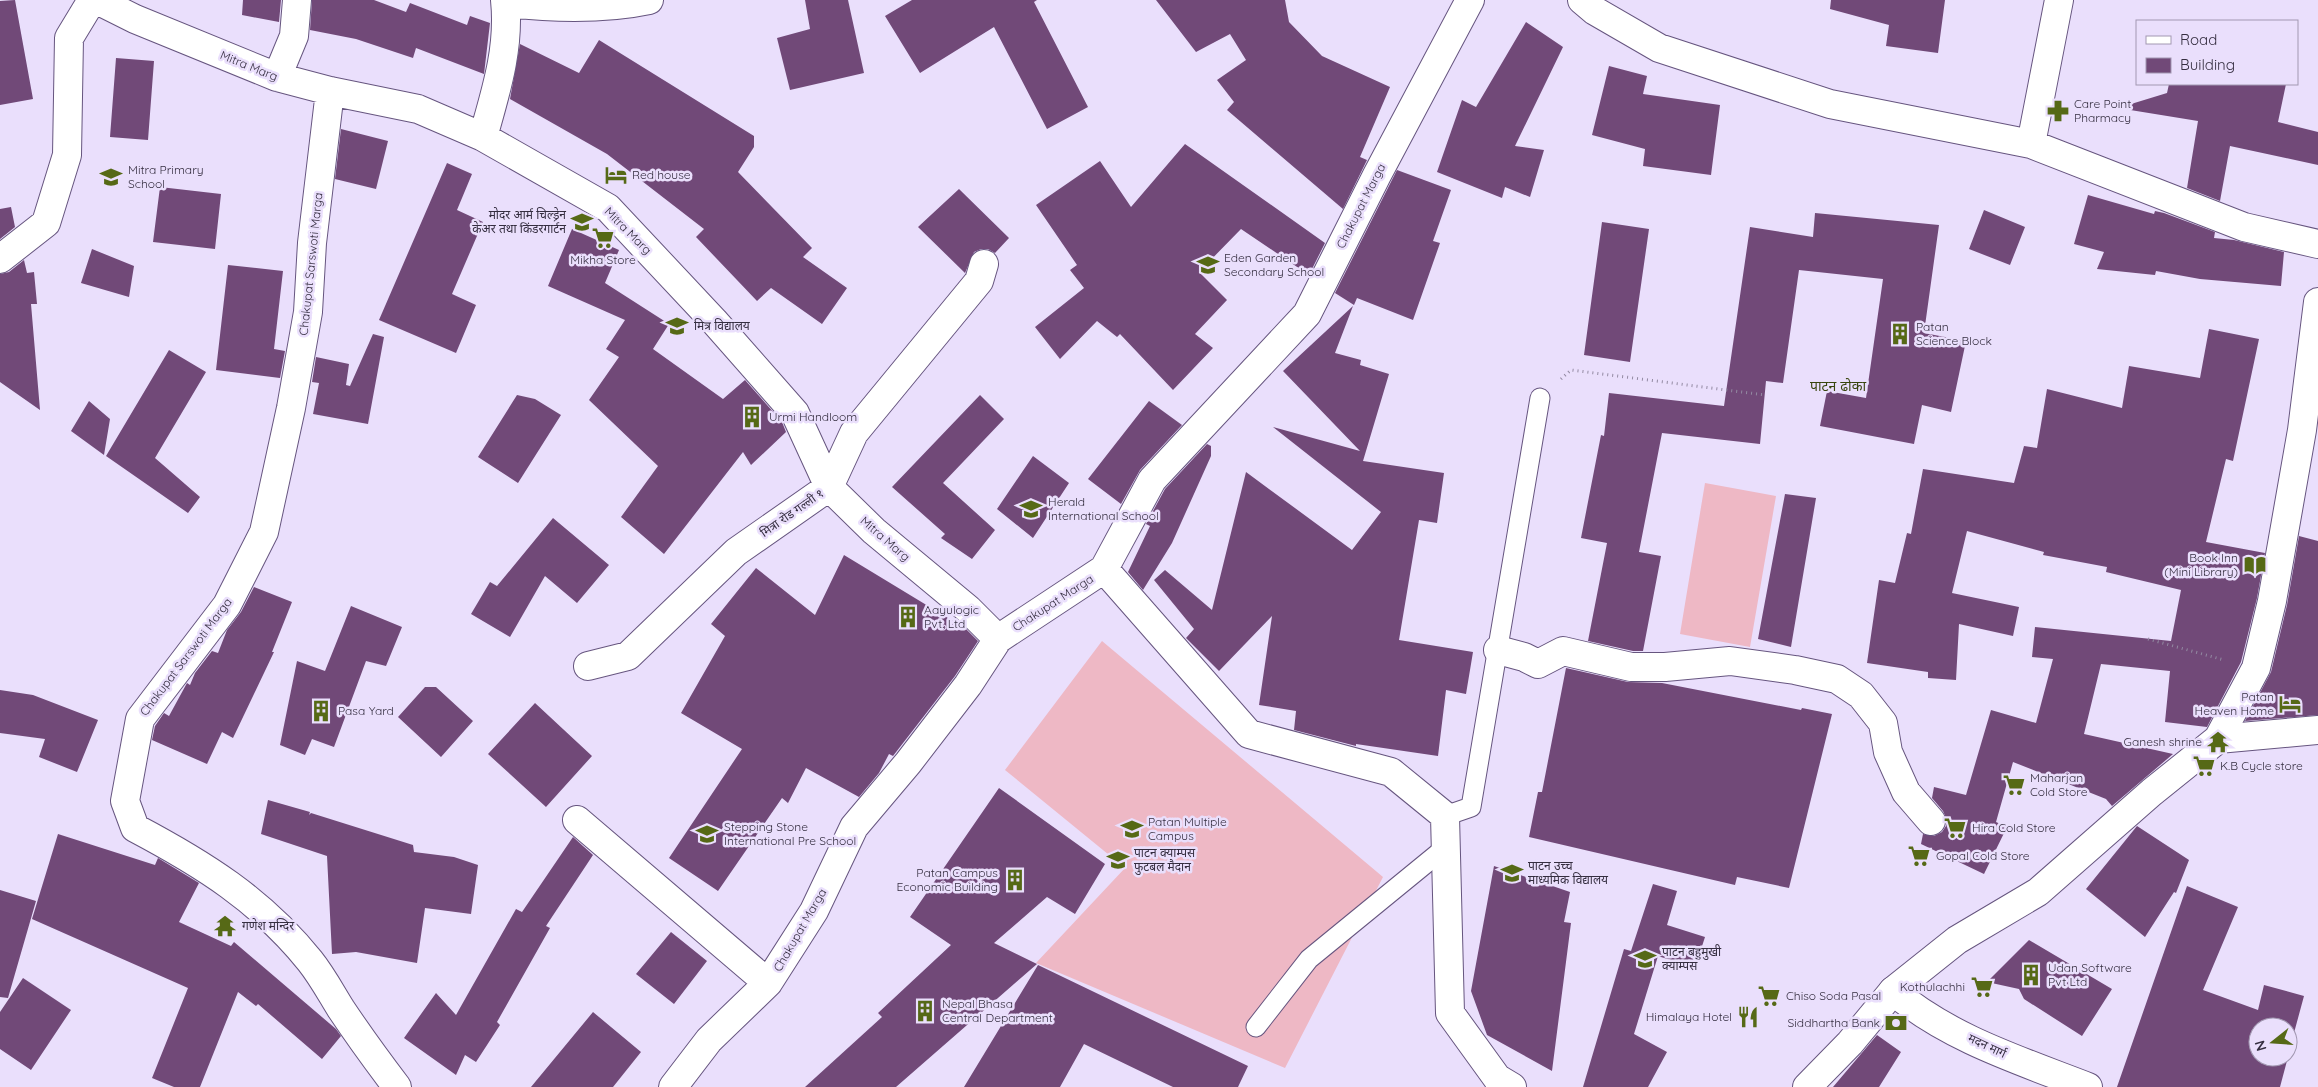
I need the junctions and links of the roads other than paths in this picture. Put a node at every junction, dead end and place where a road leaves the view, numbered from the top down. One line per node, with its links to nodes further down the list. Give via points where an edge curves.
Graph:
1 (92, 0): 14 (street, via 69,38 67,154 46,223)
2 (97, 0): 9 (street, Mitra Marg)
3 (298, 0): 9 (street, via 294,36)
4 (649, 0): 8 (street, via 601,7 550,8)
5 (1470, 0): 20 (street, Chakupat Marga, via 1307,314 1152,480)
6 (1582, 0): 12 (street, via 1659,48 1830,104)
7 (2059, 0): 12 (street)
8 (505, 2): 11 (street, via 506,40 502,70)
9 (277, 78): 10 (street, Mitra Marg)
10 (330, 91): 11 (street, Mitra Marg, via 418,109); 33 (street, Chakupat Sarswoti Marga, via 312,243 308,312 264,532 227,605 140,719 125,801 135,828 230,883 274,922 311,962)
11 (482, 137): 19 (street, Mitra Marg, via 608,208 795,413)
12 (2031, 144): 13 (street, via 2244,227)
13 (2318, 244)
14 (0, 259)
15 (984, 264): 19 (street, मित्रा रोड गल्ली १, via 979,281 854,433)
16 (2318, 302): 18 (street)
17 (1540, 398): 22 (lane)
18 (2310, 431): 25 (street, via 2256,668)
19 (829, 487): 21 (street, Mitra Marg, via 874,532 968,609); 23 (street, मित्रा रोड गल्ली १, via 736,552 628,656)
20 (1104, 569): 21 (street, Chakupat Marga); 26 (street, via 1249,734 1391,772)
21 (998, 639): 30 (street, Chakupat Marga, via 968,685 854,827 814,911)
22 (1498, 650): 26 (lane, via 1472,807); 28 (street, via 1538,664 1563,651 1631,667 1730,661 1837,679 1861,694 1883,723 1888,752 1906,792)
23 (588, 666)
24 (2318, 730): 25 (street)
25 (2218, 739): 31 (street, via 2038,892 1956,940)
26 (1445, 816): 29 (street)
27 (577, 820): 30 (street)
28 (1932, 821)
29 (1446, 848): 32 (lane, via 1309,959); 35 (street, via 1450,1013 1497,1078)
30 (768, 983): 34 (street, Chakupat Marga, via 709,1040)
31 (1893, 991): 36 (street, via 1850,1043); 37 (street, मदन मार्ग, via 1948,1028)
32 (1256, 1027)
33 (397, 1087)
34 (673, 1087)
35 (1512, 1087)
36 (1807, 1087)
37 (2088, 1087)

